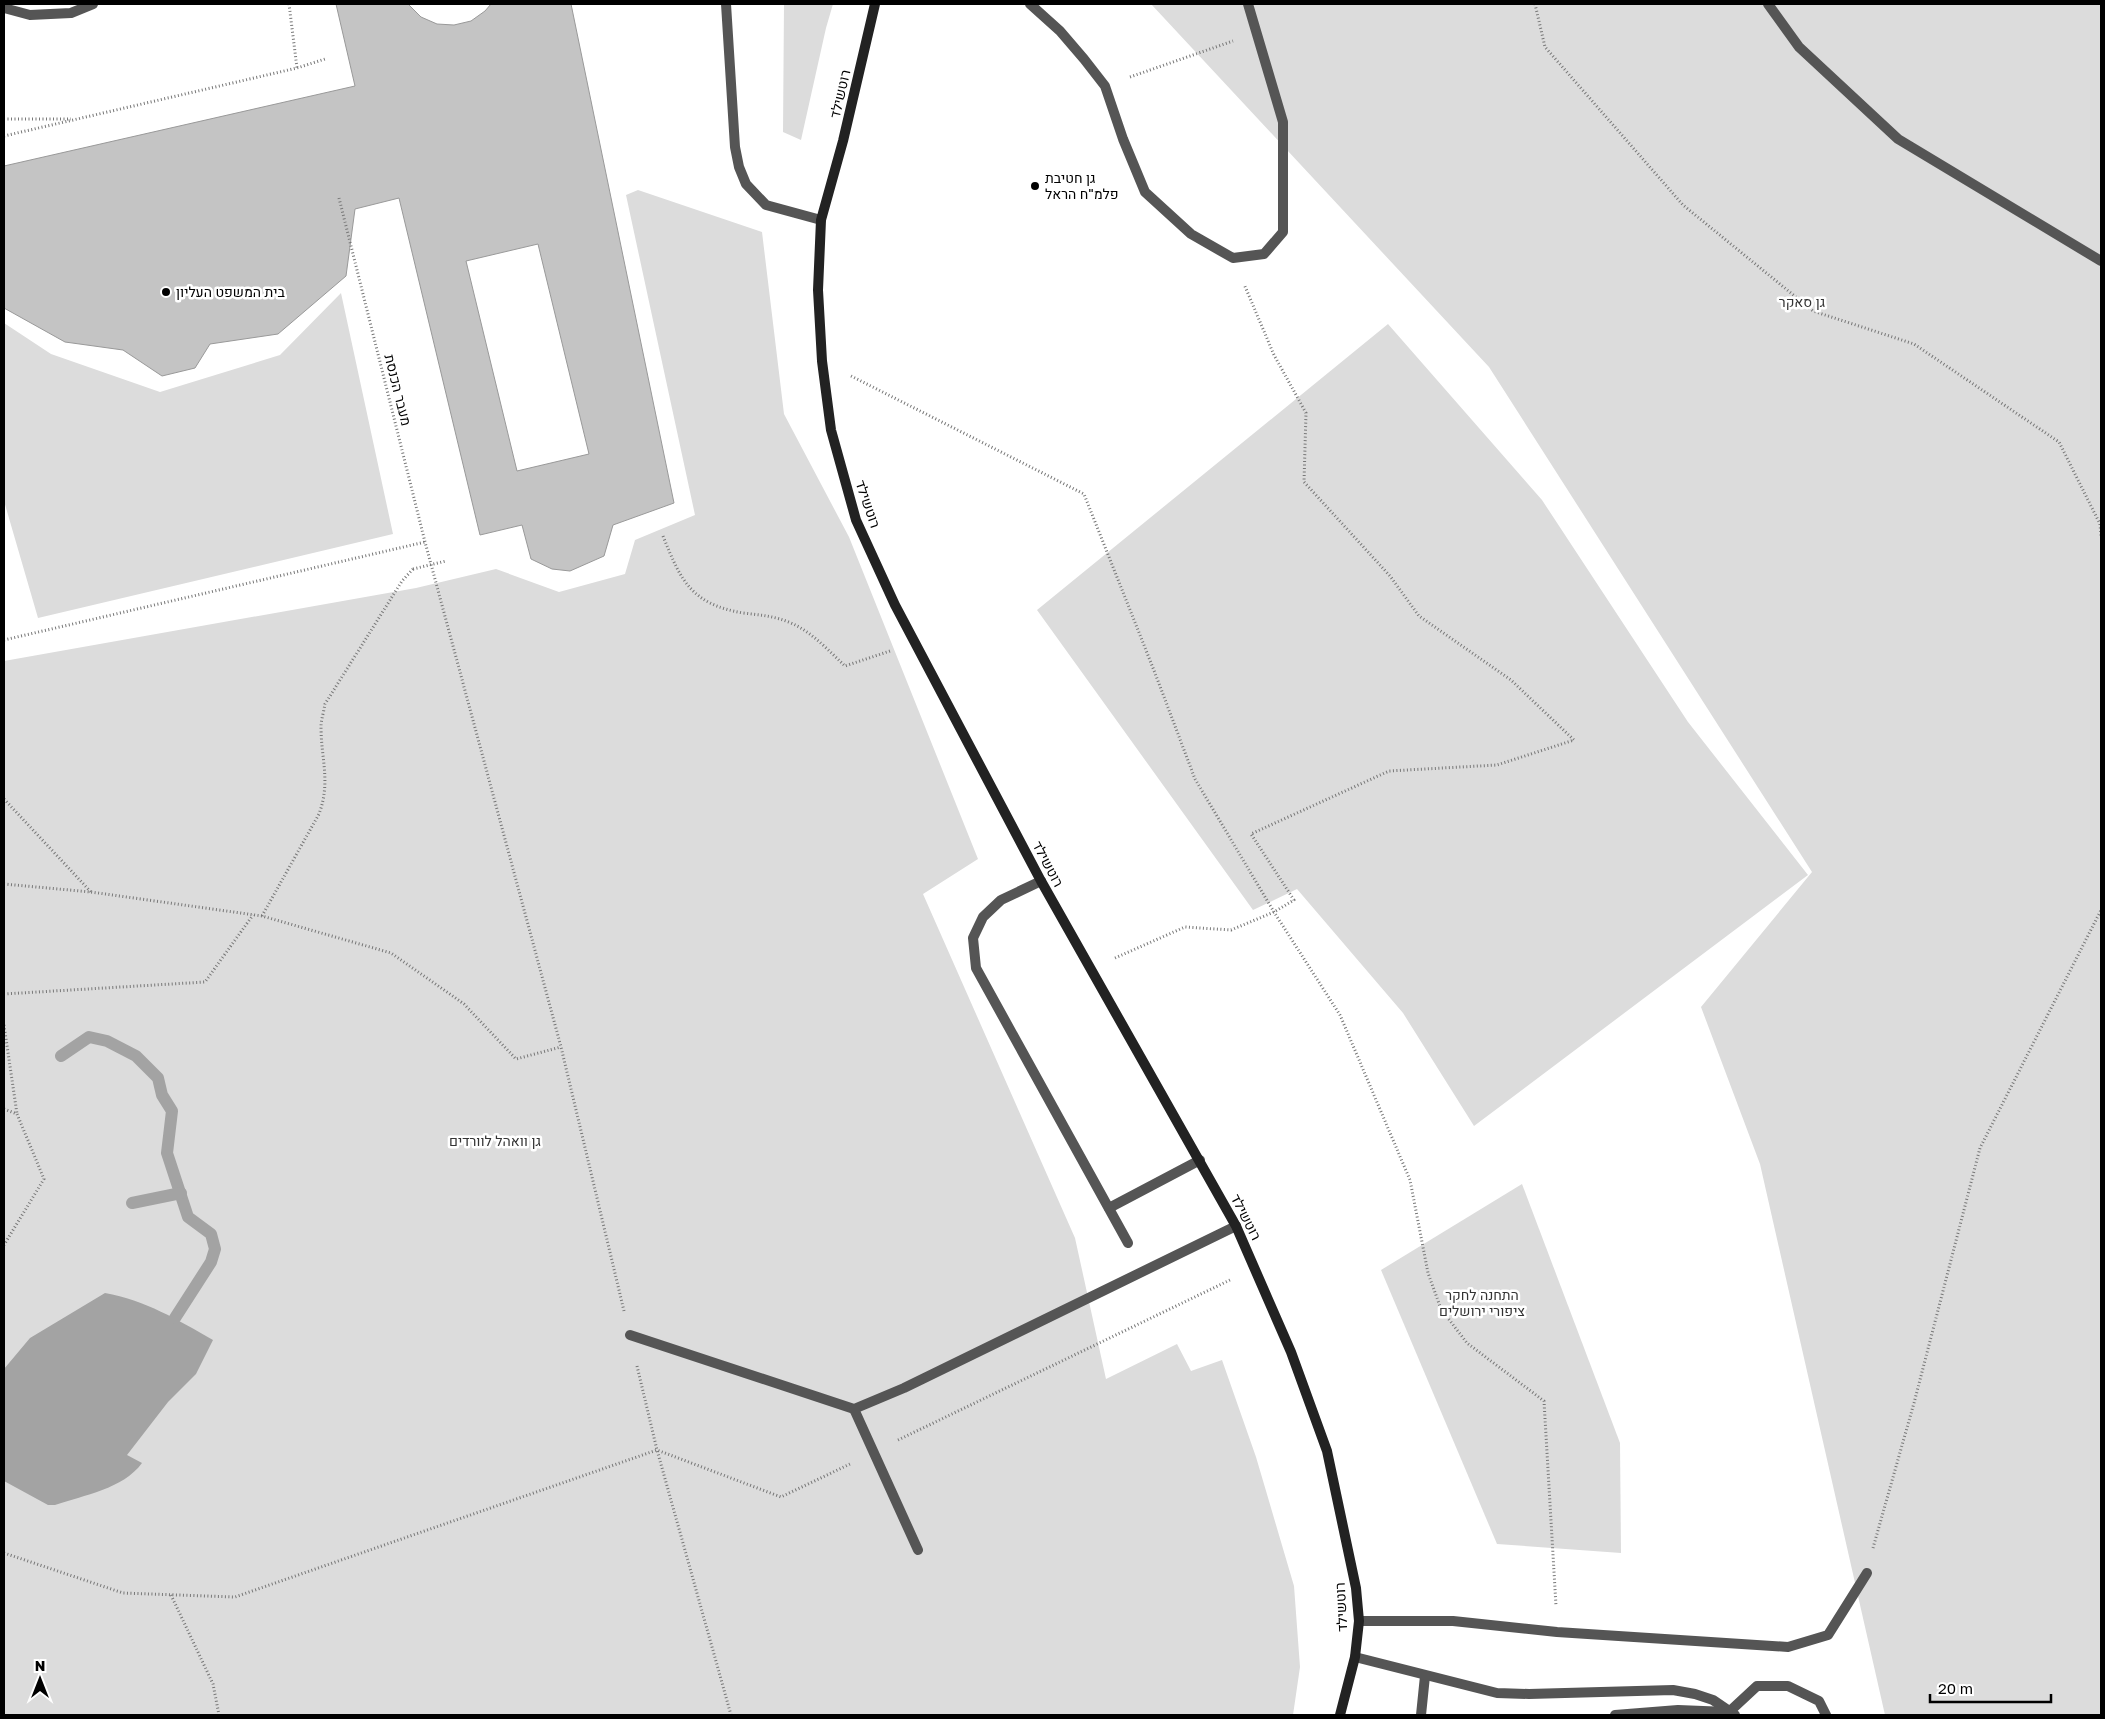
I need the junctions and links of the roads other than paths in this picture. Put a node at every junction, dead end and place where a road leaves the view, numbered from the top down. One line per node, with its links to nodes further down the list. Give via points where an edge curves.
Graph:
1 (92, 4): 7 (street, via 71,13 30,15)
2 (726, 4): 8 (street, via 735,147 746,184 766,205)
3 (875, 4): 8 (street, רוטשילד)
4 (1030, 4): 5 (street, via 1060,31 1105,86 1145,192 1191,234 1233,258 1264,254 1283,232 1283,122)
5 (1248, 4)
6 (1768, 4): 9 (street, via 1798,46 1898,139)
7 (4, 8)
8 (821, 220): 10 (street, רוטשילד, via 818,290 822,361 831,430 856,520 895,605)
9 (2101, 261)
10 (1041, 881): 11 (street, רוטשילד); 12 (street, via 1001,900 983,917 973,938 976,968)
11 (1200, 1160): 12 (street); 13 (street, רוטשילד)
12 (1109, 1208): 14 (street)
13 (1236, 1226): 16 (street, via 904,1388); 19 (street, רוטשילד, via 1291,1352 1327,1451 1356,1588)
14 (1128, 1243)
15 (630, 1335): 16 (street)
16 (854, 1409): 17 (street)
17 (918, 1550)
18 (1867, 1573): 19 (street, via 1828,1635 1788,1647 1453,1622)
19 (1359, 1621): 20 (street, רוטשילד)
20 (1355, 1657): 21 (street); 23 (street, רוטשילד)
21 (1425, 1676): 22 (street, via 1497,1693 1673,1690 1713,1700); 24 (street)
22 (1732, 1714): 25 (street, via 1678,1710); 26 (street, via 1757,1686 1788,1686 1819,1701)
23 (1340, 1715)
24 (1421, 1715)
25 (1615, 1715)
26 (1826, 1715)

